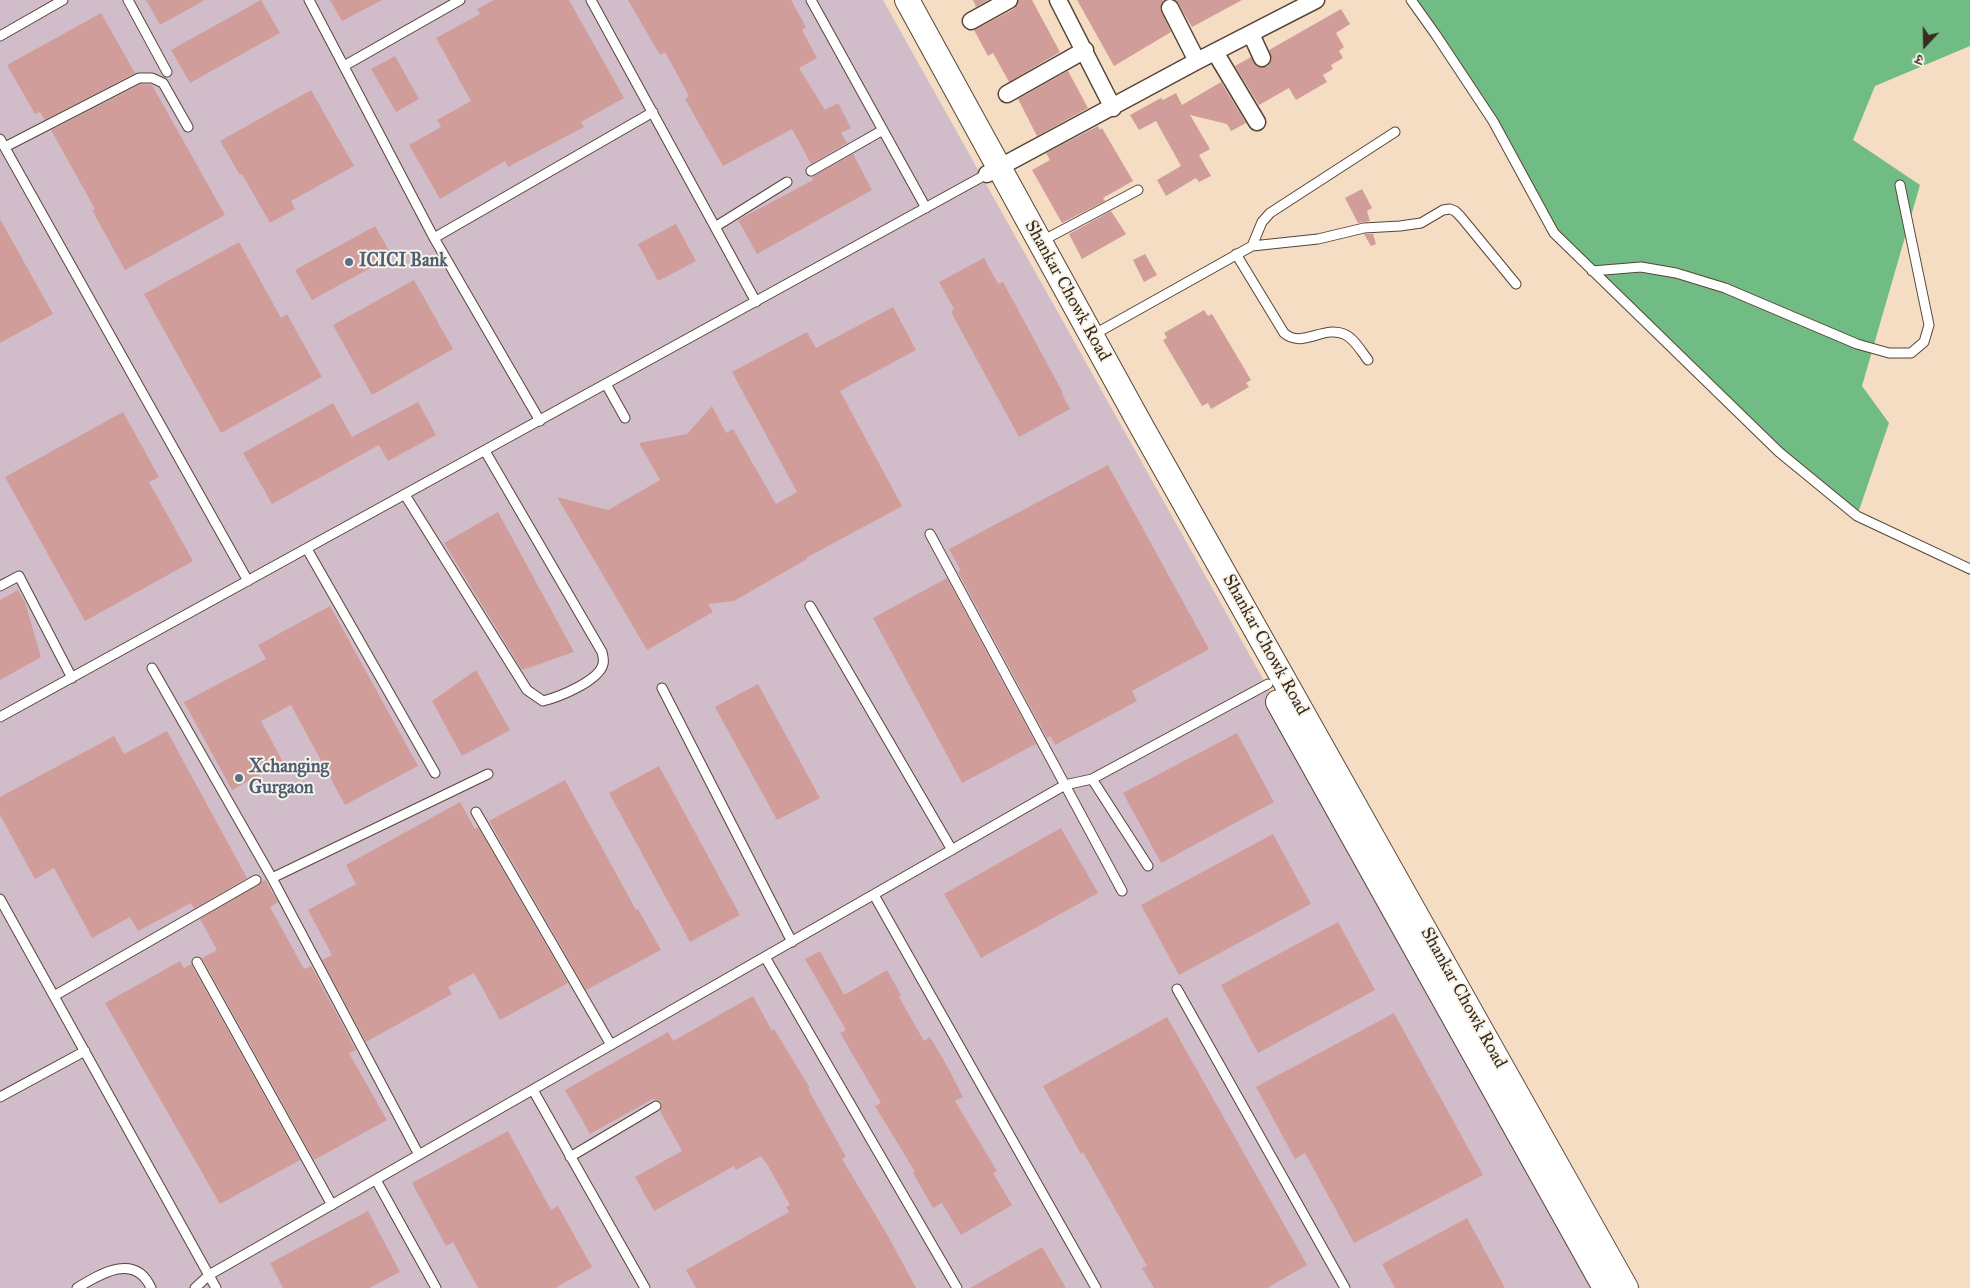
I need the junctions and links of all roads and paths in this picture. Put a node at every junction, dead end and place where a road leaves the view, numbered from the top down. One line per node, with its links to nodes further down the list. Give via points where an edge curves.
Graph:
1 (63, 0): 16 (lane)
2 (128, 0): 22 (lane)
3 (309, 0): 21 (lane)
4 (460, 0): 21 (lane)
5 (591, 0): 25 (lane)
6 (811, 0): 28 (lane)
7 (891, 0): 33 (main road, Shankar Chowk Road)
8 (907, 0): 33 (main road, Shankar Chowk Road)
9 (1009, 0): 14 (street)
10 (1058, 0): 17 (street)
11 (1316, 0): 15 (street)
12 (1411, 0): 43 (lane, via 1493,121 1554,234)
13 (1170, 8): 20 (street)
14 (971, 21)
15 (1251, 34): 18 (street); 19 (street)
16 (0, 36)
17 (1085, 50): 23 (street); 24 (street)
18 (1215, 52): 20 (street); 26 (street)
19 (1262, 58)
20 (1197, 61): 24 (street)
21 (344, 66): 39 (lane)
22 (167, 72)
23 (1007, 94)
24 (1114, 108): 33 (street)
25 (652, 112): 38 (lane); 39 (lane)
26 (1257, 122)
27 (188, 127): 31 (lane, via 163,83 152,78 139,78)
28 (883, 130): 32 (lane); 37 (lane)
29 (1395, 132): 41 (lane, via 1270,214 1262,222)
30 (0, 139): 31 (lane)
31 (5, 148): 56 (lane)
32 (812, 171)
33 (993, 171): 37 (lane); 40 (main road, Shankar Chowk Road); 61 (main road, Shankar Chowk Road)
34 (787, 182): 38 (lane)
35 (1900, 185): 43 (lane, via 1929,324 1924,342 1911,353 1889,354 1857,344 1726,288 1676,273 1641,267)
36 (1138, 190): 40 (lane)
37 (926, 208): 45 (lane)
38 (715, 227): 45 (lane)
39 (434, 238): 50 (lane)
40 (1040, 242): 46 (main road, Shankar Chowk Road)
41 (1252, 246): 42 (lane); 44 (lane, via 1318,239 1364,228 1400,226 1421,222 1450,209 1456,211)
42 (1236, 254): 46 (lane); 47 (lane, via 1290,338 1330,331 1344,334)
43 (1592, 271): 55 (lane, via 1779,452 1857,516)
44 (1516, 284)
45 (756, 302): 48 (lane)
46 (1092, 335): 101 (main road, Shankar Chowk Road)
47 (1368, 360)
48 (606, 384): 49 (lane); 50 (lane)
49 (625, 418)
50 (540, 421): 51 (lane)
51 (485, 451): 52 (lane); 52 (lane, via 602,652 603,665 596,677 557,698 543,701 527,690)
52 (405, 495): 54 (lane)
53 (930, 534): 67 (lane)
54 (307, 549): 56 (lane); 64 (lane)
55 (1970, 569)
56 (248, 581): 60 (lane)
57 (0, 586): 60 (lane, via 19,576)
58 (810, 606): 69 (lane)
59 (152, 668): 71 (lane)
60 (72, 678): 63 (lane)
61 (1268, 684): 66 (lane); 100 (main road, Shankar Chowk Road)
62 (662, 688): 76 (lane)
63 (0, 717)
64 (435, 772)
65 (488, 774): 71 (lane)
66 (1092, 779): 67 (lane); 70 (lane)
67 (1065, 785): 69 (lane); 73 (lane)
68 (476, 812): 81 (lane)
69 (952, 850): 74 (lane)
70 (1148, 866)
71 (272, 878): 86 (lane)
72 (256, 880): 80 (lane)
73 (1122, 891)
74 (874, 895): 76 (lane); 98 (lane)
75 (0, 899): 80 (lane)
76 (792, 942): 77 (lane)
77 (765, 957): 81 (lane); 97 (lane)
78 (197, 962): 89 (lane)
79 (1177, 988): 99 (lane)
80 (54, 996): 82 (lane)
81 (611, 1045): 83 (lane)
82 (85, 1051): 84 (lane); 90 (lane)
83 (533, 1090): 86 (lane); 87 (lane)
84 (0, 1097)
85 (656, 1106): 87 (lane)
86 (419, 1155): 88 (lane)
87 (570, 1157): 96 (lane)
88 (376, 1180): 89 (lane); 95 (lane)
89 (332, 1205): 90 (lane)
90 (209, 1275): 93 (lane); 94 (lane)
91 (77, 1288): 92 (lane, via 116,1268 132,1270 147,1279)
92 (152, 1288)
93 (195, 1288)
94 (216, 1288)
95 (436, 1288)
96 (645, 1288)
97 (957, 1288)
98 (1096, 1288)
99 (1345, 1288)
100 (1605, 1288)
101 (1626, 1288)

